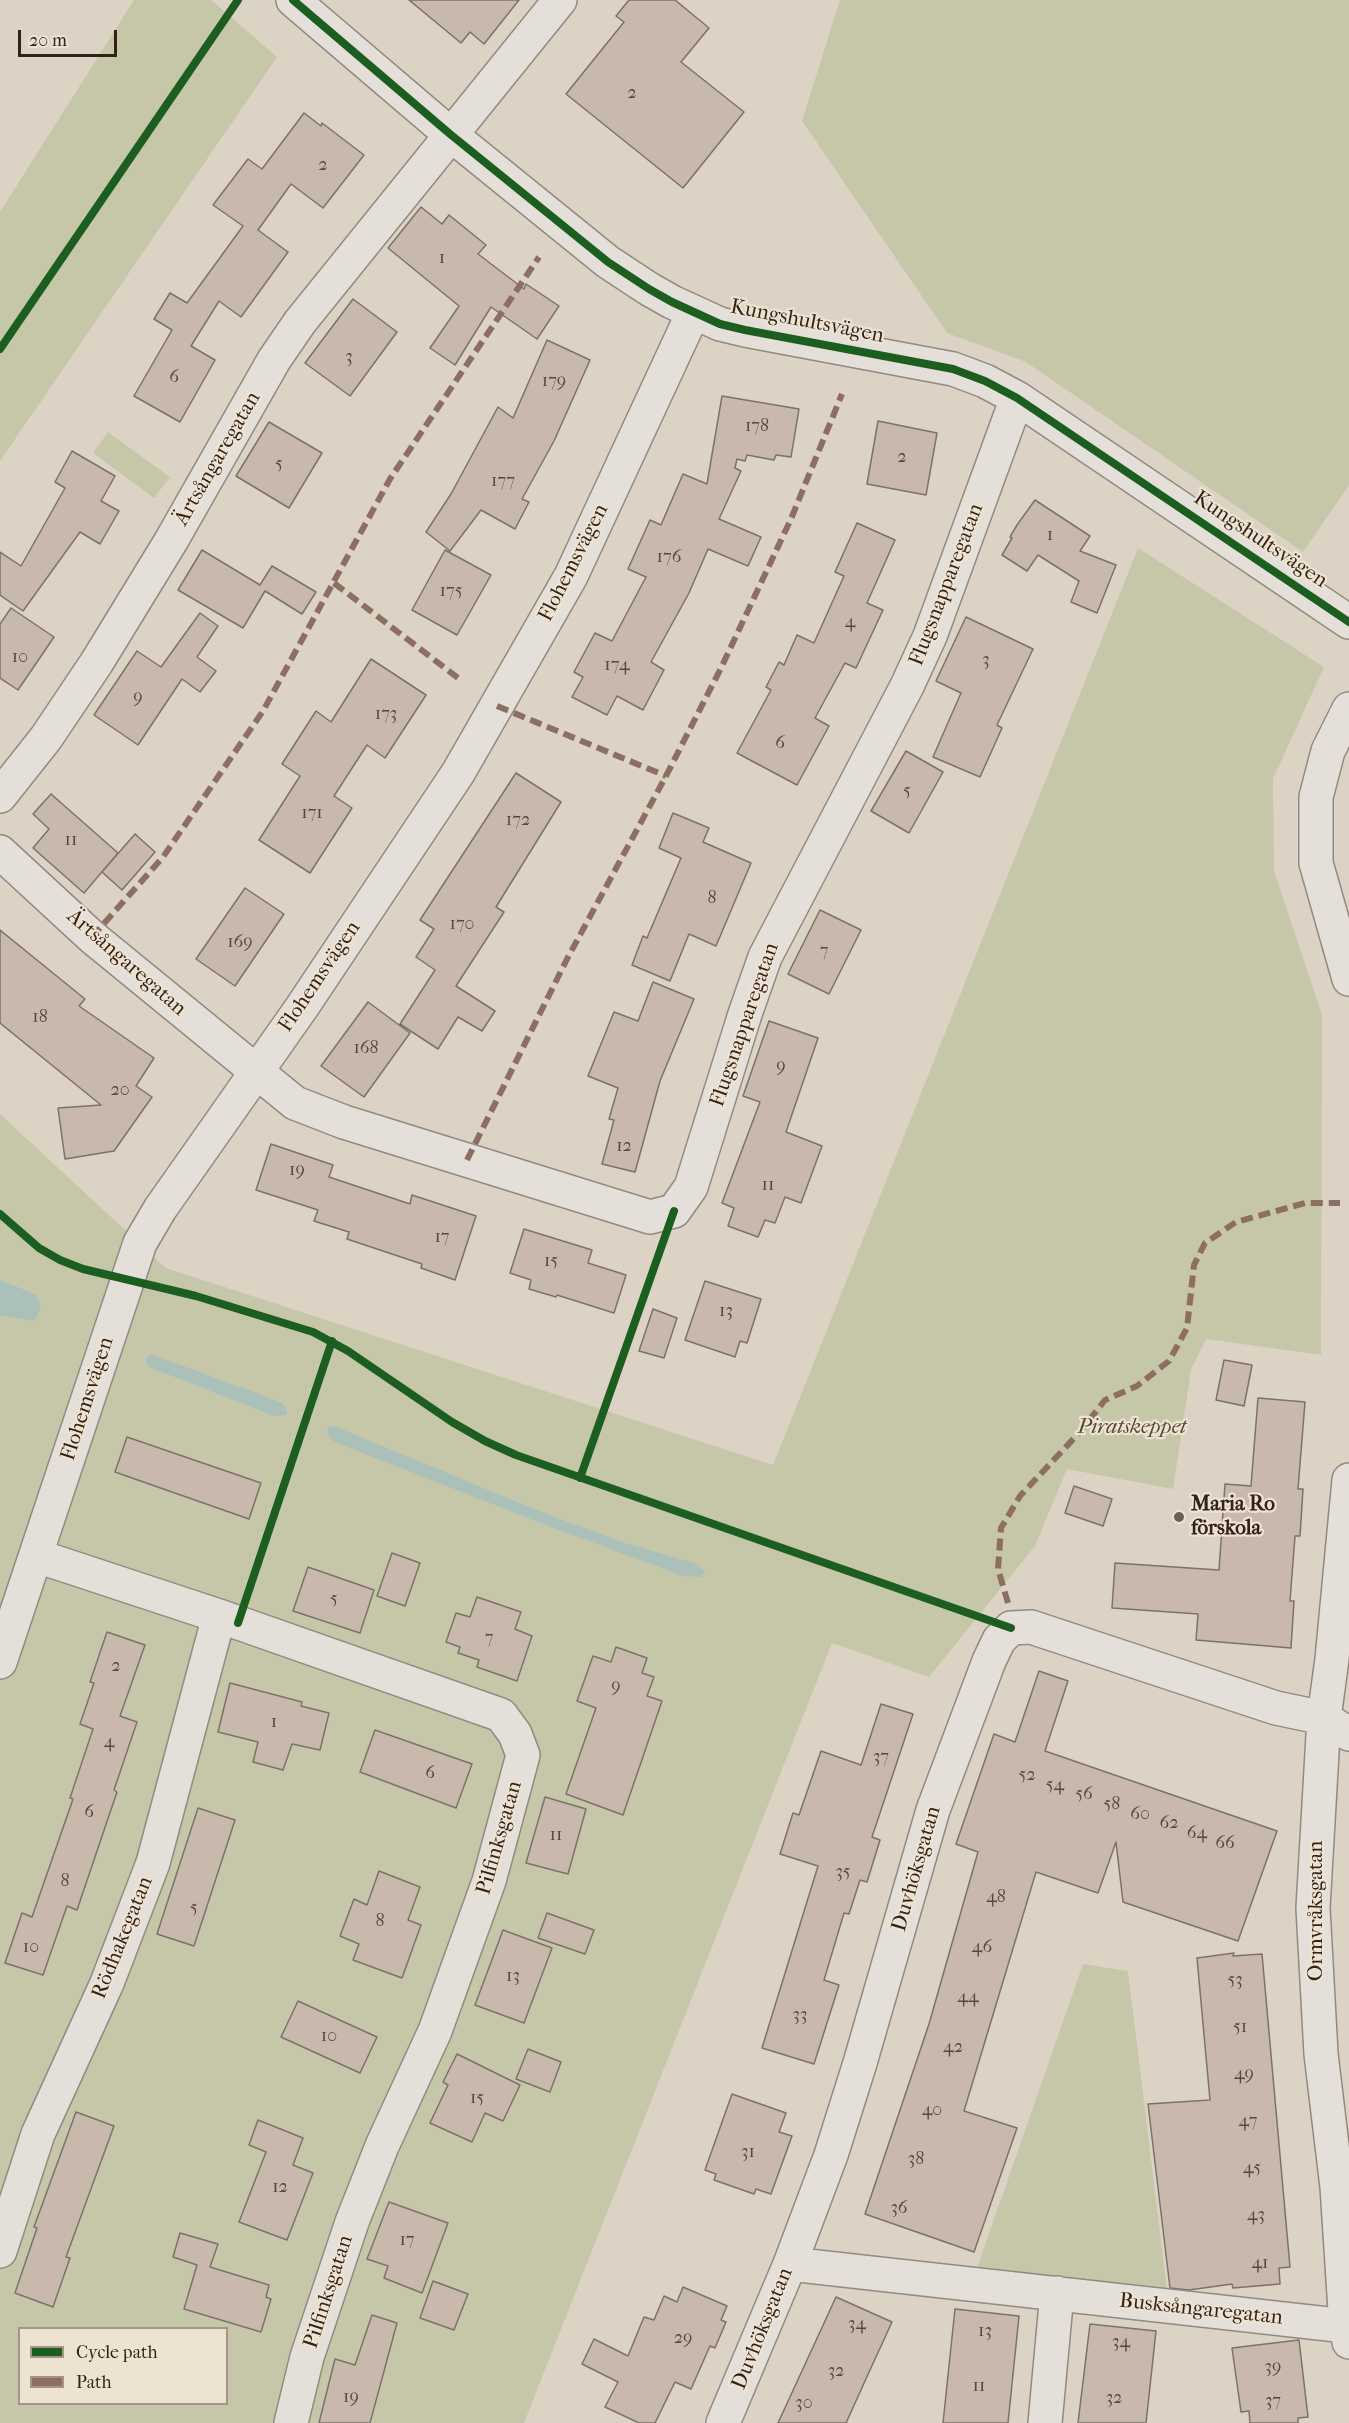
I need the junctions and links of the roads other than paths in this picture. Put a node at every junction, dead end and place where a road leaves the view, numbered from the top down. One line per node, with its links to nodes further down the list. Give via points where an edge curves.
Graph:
1 (293, 0): 3 (street, Kungshultsvägen)
2 (560, 0): 3 (street, Ärtsångaregatan)
3 (450, 134): 4 (street, Kungshultsvägen, via 608,262); 8 (street, Ärtsångaregatan, via 274,360 97,662 46,738)
4 (693, 313): 5 (street, Kungshultsvägen, via 745,330 953,369); 11 (street, Flohemsvägen, via 571,576 464,763)
5 (1017, 398): 6 (street, Kungshultsvägen); 11 (street, Flugsnapparegatan, via 930,636 765,957 691,1187 674,1211 650,1217 316,1113 295,1103)
6 (1349, 622)
7 (1349, 709): 10 (street, via 1328,751 1316,797 1316,863)
8 (0, 796)
9 (0, 852): 11 (street, Ärtsångaregatan, via 92,937)
10 (1349, 978)
11 (255, 1071): 13 (street, Flohemsvägen, via 140,1243)
12 (1349, 1480): 16 (street, Ormvråksgatan, via 1332,1659)
13 (37, 1556): 14 (street, Pilfinksgatan); 15 (street, Flohemsvägen)
14 (219, 1616): 17 (street, Rödhakegatan, via 153,1863 107,1983 38,2134); 21 (street, Pilfinksgatan, via 501,1715 515,1734 523,1755 489,1881 435,2031 352,2222 307,2357)
15 (0, 1662)
16 (1341, 1722): 18 (street, Duvhöksgatan, via 1276,1708 1032,1627 1011,1628 999,1640 989,1661 933,1810 857,2073); 20 (street, Ormvråksgatan, via 1313,1908 1321,2054 1337,2187)
17 (0, 2251)
18 (790, 2264): 19 (street, Busksångaregatan); 22 (street, Duvhöksgatan)
19 (1056, 2293): 20 (street, Busksångaregatan); 23 (street)
20 (1347, 2334)
21 (291, 2423)
22 (723, 2423)
23 (1044, 2423)

